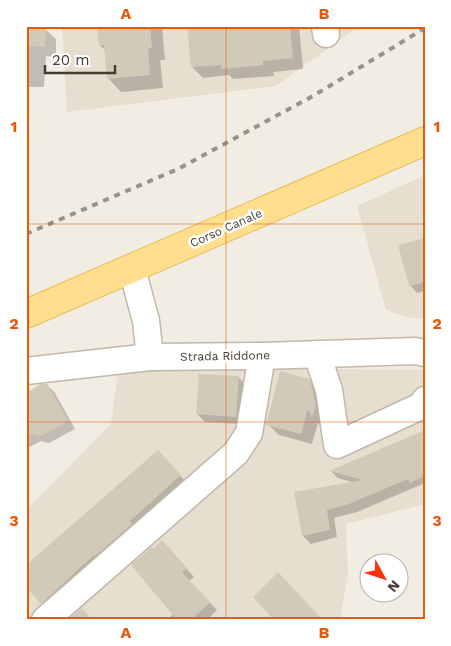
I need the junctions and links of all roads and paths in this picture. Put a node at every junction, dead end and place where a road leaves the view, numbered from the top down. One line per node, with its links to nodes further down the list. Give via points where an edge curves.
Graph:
1 (425, 141): 2 (main road, Corso Canale)
2 (132, 269): 3 (main road, Corso Canale); 7 (street, via 146,321)
3 (26, 314)
4 (425, 353): 5 (street, Strada Riddone)
5 (317, 354): 6 (street, Strada Riddone); 9 (street, via 329,390 337,445 421,406)
6 (262, 356): 7 (street, Strada Riddone); 10 (street, via 249,432 236,453)
7 (150, 357): 8 (street, Strada Riddone)
8 (26, 371)
9 (425, 400)
10 (45, 620)

